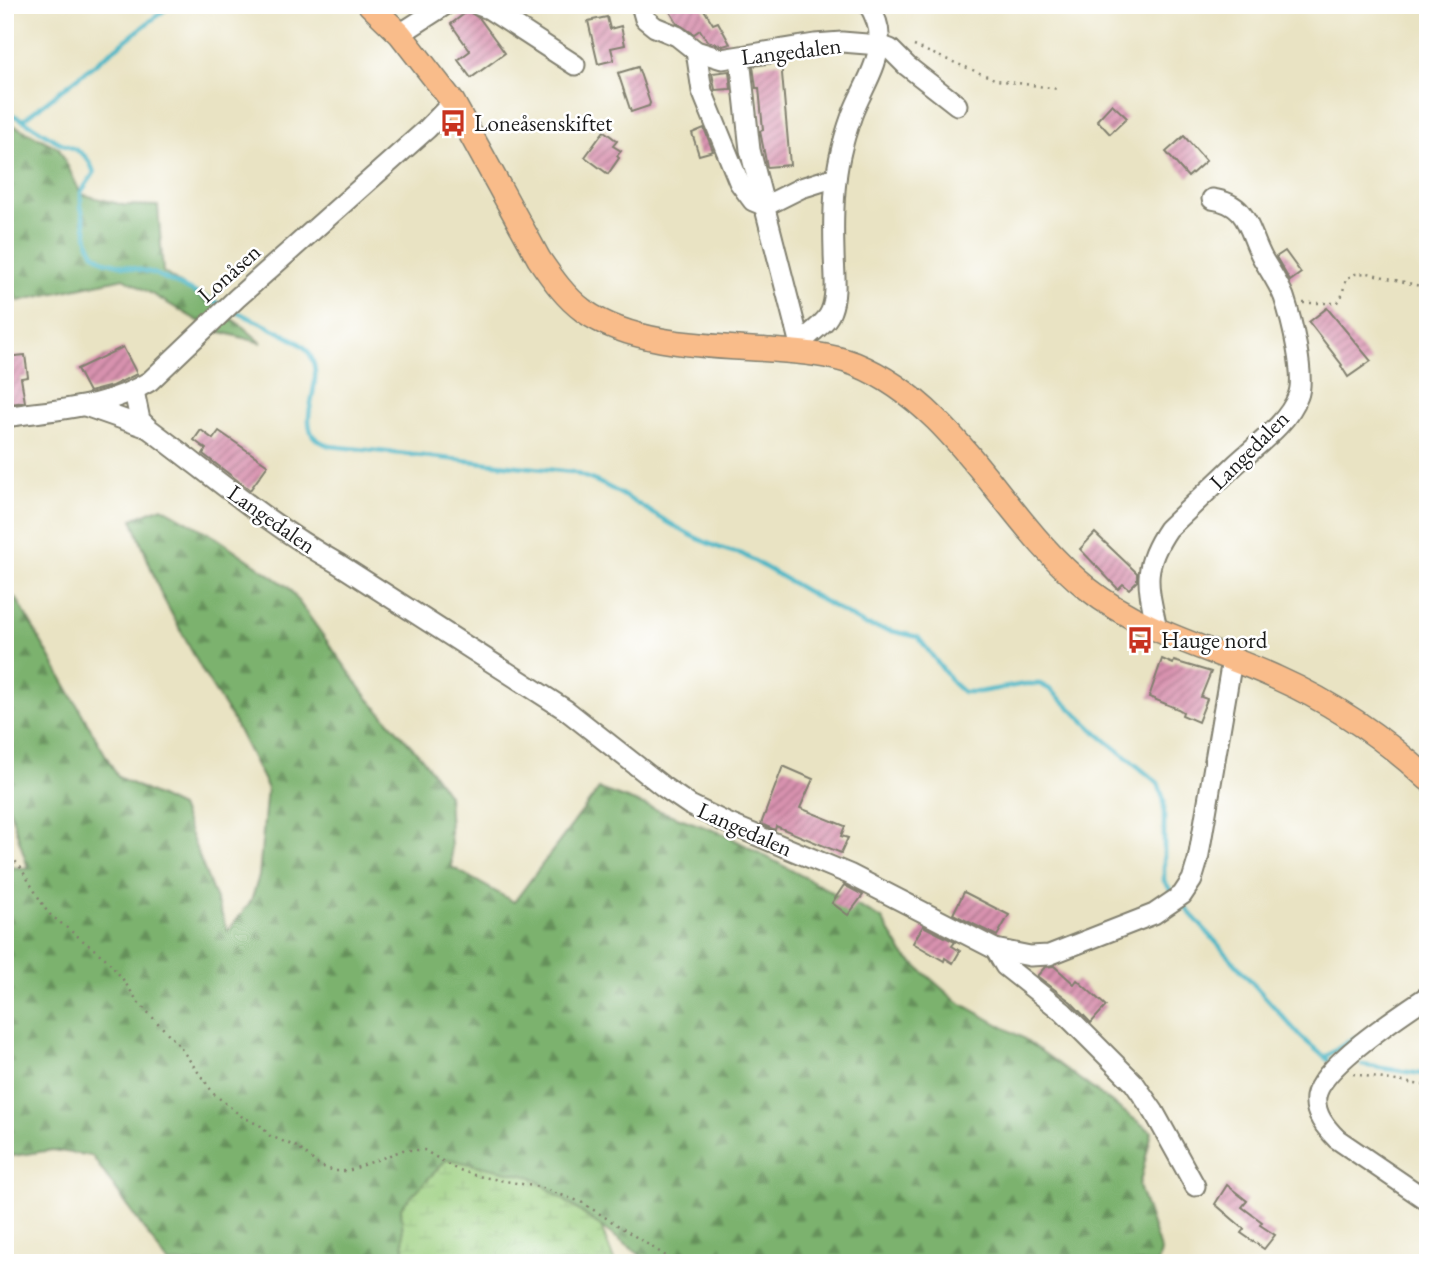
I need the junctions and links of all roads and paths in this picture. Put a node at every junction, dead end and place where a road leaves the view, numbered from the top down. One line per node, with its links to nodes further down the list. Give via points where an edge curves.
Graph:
1 (370, 5): 6 (main road)
2 (445, 5): 6 (street)
3 (478, 5): 10 (street)
4 (640, 5): 8 (street, Langedalen, via 645,19)
5 (869, 5): 7 (street)
6 (400, 34): 12 (main road)
7 (884, 47): 9 (street, Langedalen, via 815,44); 11 (path, via 912,46 997,80); 13 (street); 14 (street, via 845,137)
8 (696, 51): 9 (street, Langedalen, via 722,59); 16 (street, via 702,91 739,182 753,201)
9 (740, 58): 16 (street, via 746,130)
10 (575, 65)
11 (1058, 89)
12 (453, 102): 19 (main road, via 539,259 584,311 623,330 684,343); 20 (street, Lonåsen, via 171,363)
13 (957, 105)
14 (836, 177): 16 (street); 19 (street, via 832,310)
15 (1212, 199): 18 (street, Langedalen, via 1232,204 1251,228 1284,296)
16 (765, 206): 19 (street)
17 (1428, 288): 18 (path, via 1355,274 1346,279 1337,303 1304,302)
18 (1289, 317): 24 (street, Langedalen, via 1301,372 1298,397 1275,428 1168,529 1155,548 1148,576)
19 (800, 348): 24 (main road, via 854,364 900,388 945,429 1064,568 1091,592)
20 (134, 391): 21 (street, Lonåsen); 23 (street, Langedalen, via 136,410)
21 (85, 407): 22 (street, Lonåsen); 23 (street, Langedalen)
22 (5, 417)
23 (148, 428): 28 (street, Langedalen, via 305,545 566,710 690,805 849,874)
24 (1157, 629): 25 (main road)
25 (1232, 660): 26 (main road, via 1340,711); 28 (street, Langedalen, via 1198,859 1192,880 1178,898 1154,914 1049,955)
26 (1428, 779)
27 (5, 852): 34 (path, via 19,865 48,913 105,958 214,1094 270,1136 335,1171 348,1171 403,1150 424,1150 477,1176 540,1187 581,1202)
28 (995, 949): 32 (street, via 1005,966 1063,1012 1134,1083)
29 (1428, 996): 30 (street, via 1378,1030)
30 (1332, 1071): 31 (path); 33 (street, via 1316,1096 1325,1127)
31 (1428, 1086)
32 (1195, 1186)
33 (1428, 1201)
34 (677, 1263)

